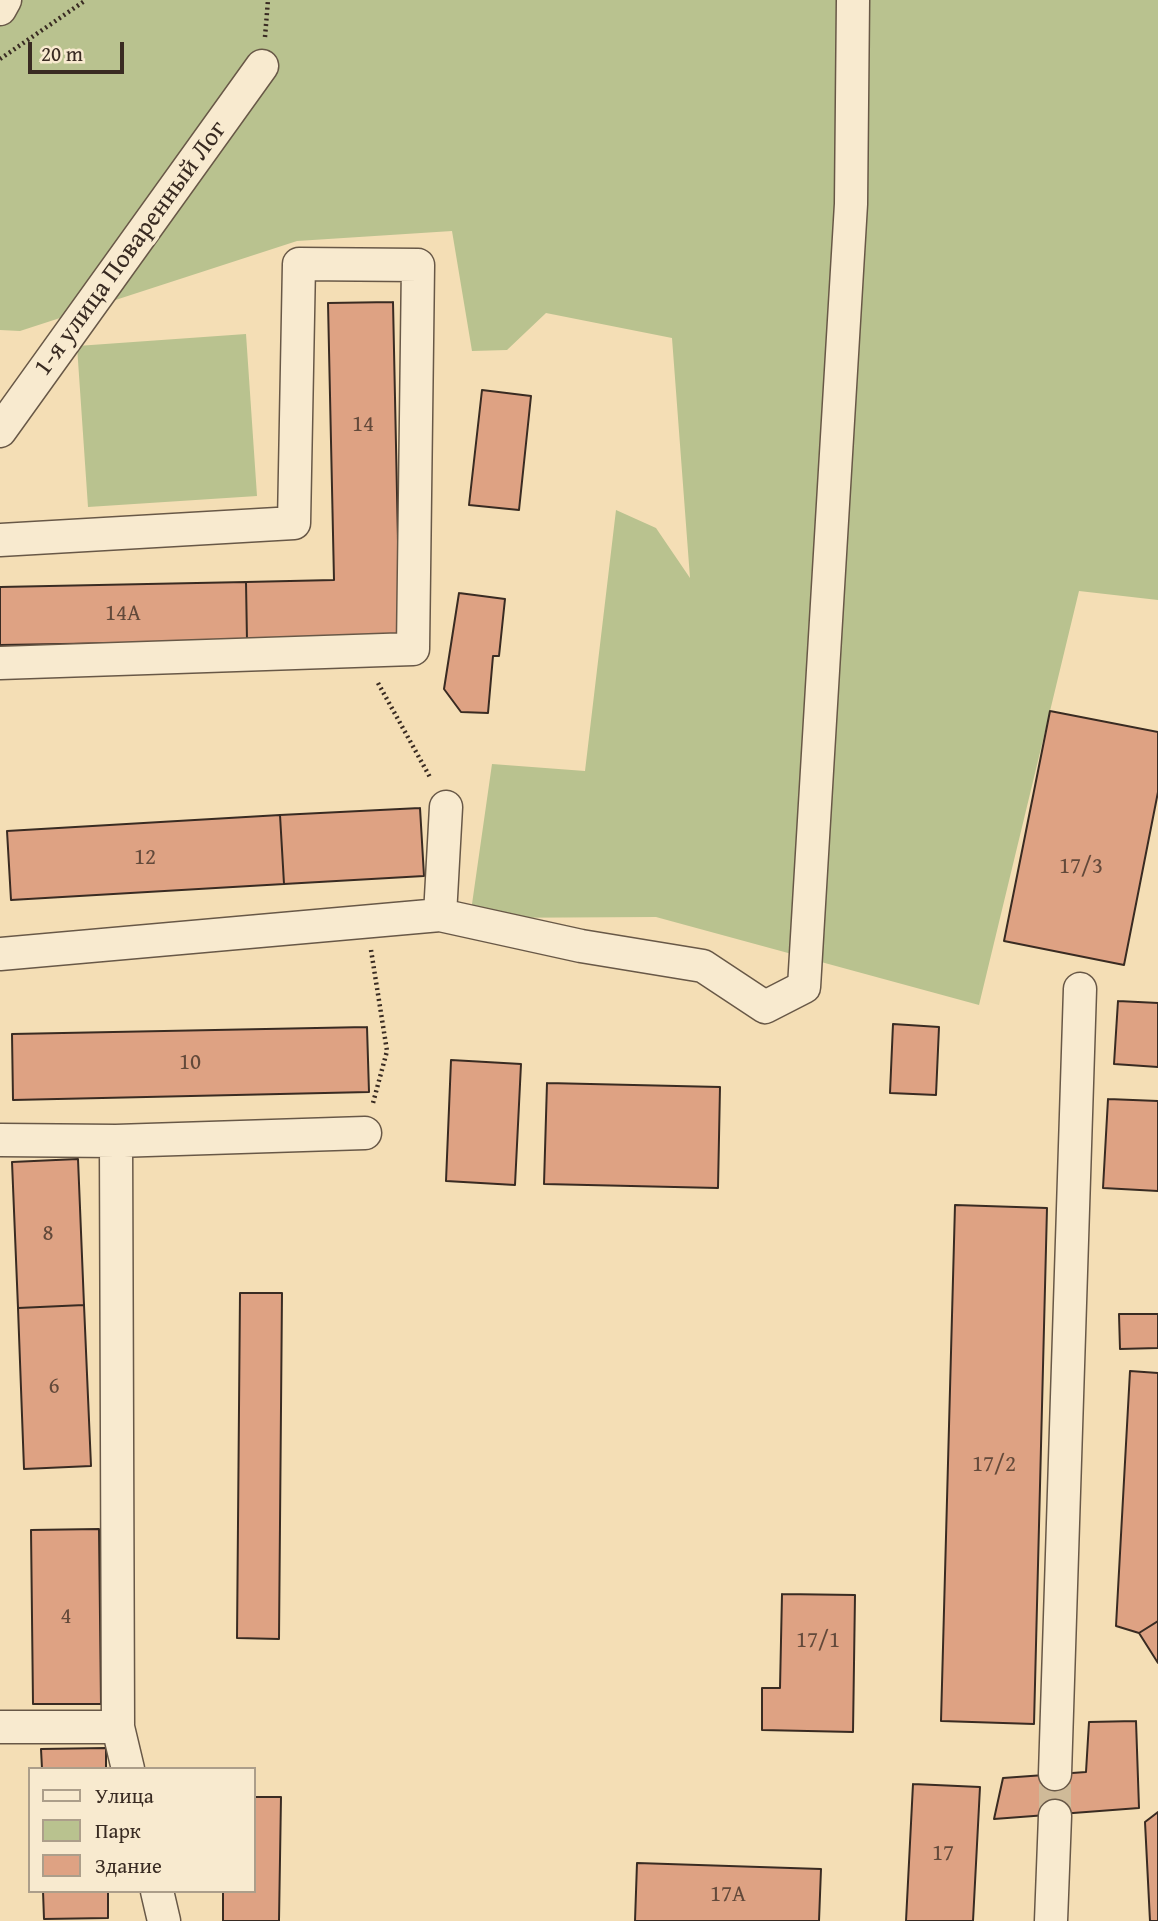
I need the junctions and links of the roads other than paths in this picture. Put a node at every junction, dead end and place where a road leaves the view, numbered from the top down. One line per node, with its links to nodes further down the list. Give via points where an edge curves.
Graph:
1 (5, 0): 3 (street)
2 (853, 0): 9 (street, via 851,204 804,987 765,1007 703,966 581,946)
3 (0, 9)
4 (262, 66): 5 (street, 1-я улица Поваренный Лог)
5 (0, 431)
6 (0, 540): 7 (street, via 294,523 299,264 418,265 413,649)
7 (0, 663)
8 (446, 807): 9 (street)
9 (440, 915): 10 (street)
10 (0, 954)
11 (1080, 989): 18 (street)
12 (365, 1133): 14 (street)
13 (0, 1140): 14 (street)
14 (116, 1141): 16 (street)
15 (0, 1727): 16 (street)
16 (118, 1727): 17 (street)
17 (128, 1767)
18 (1055, 1774)
19 (1055, 1816): 22 (street)
20 (157, 1893): 21 (street)
21 (164, 1921)
22 (1051, 1921)

